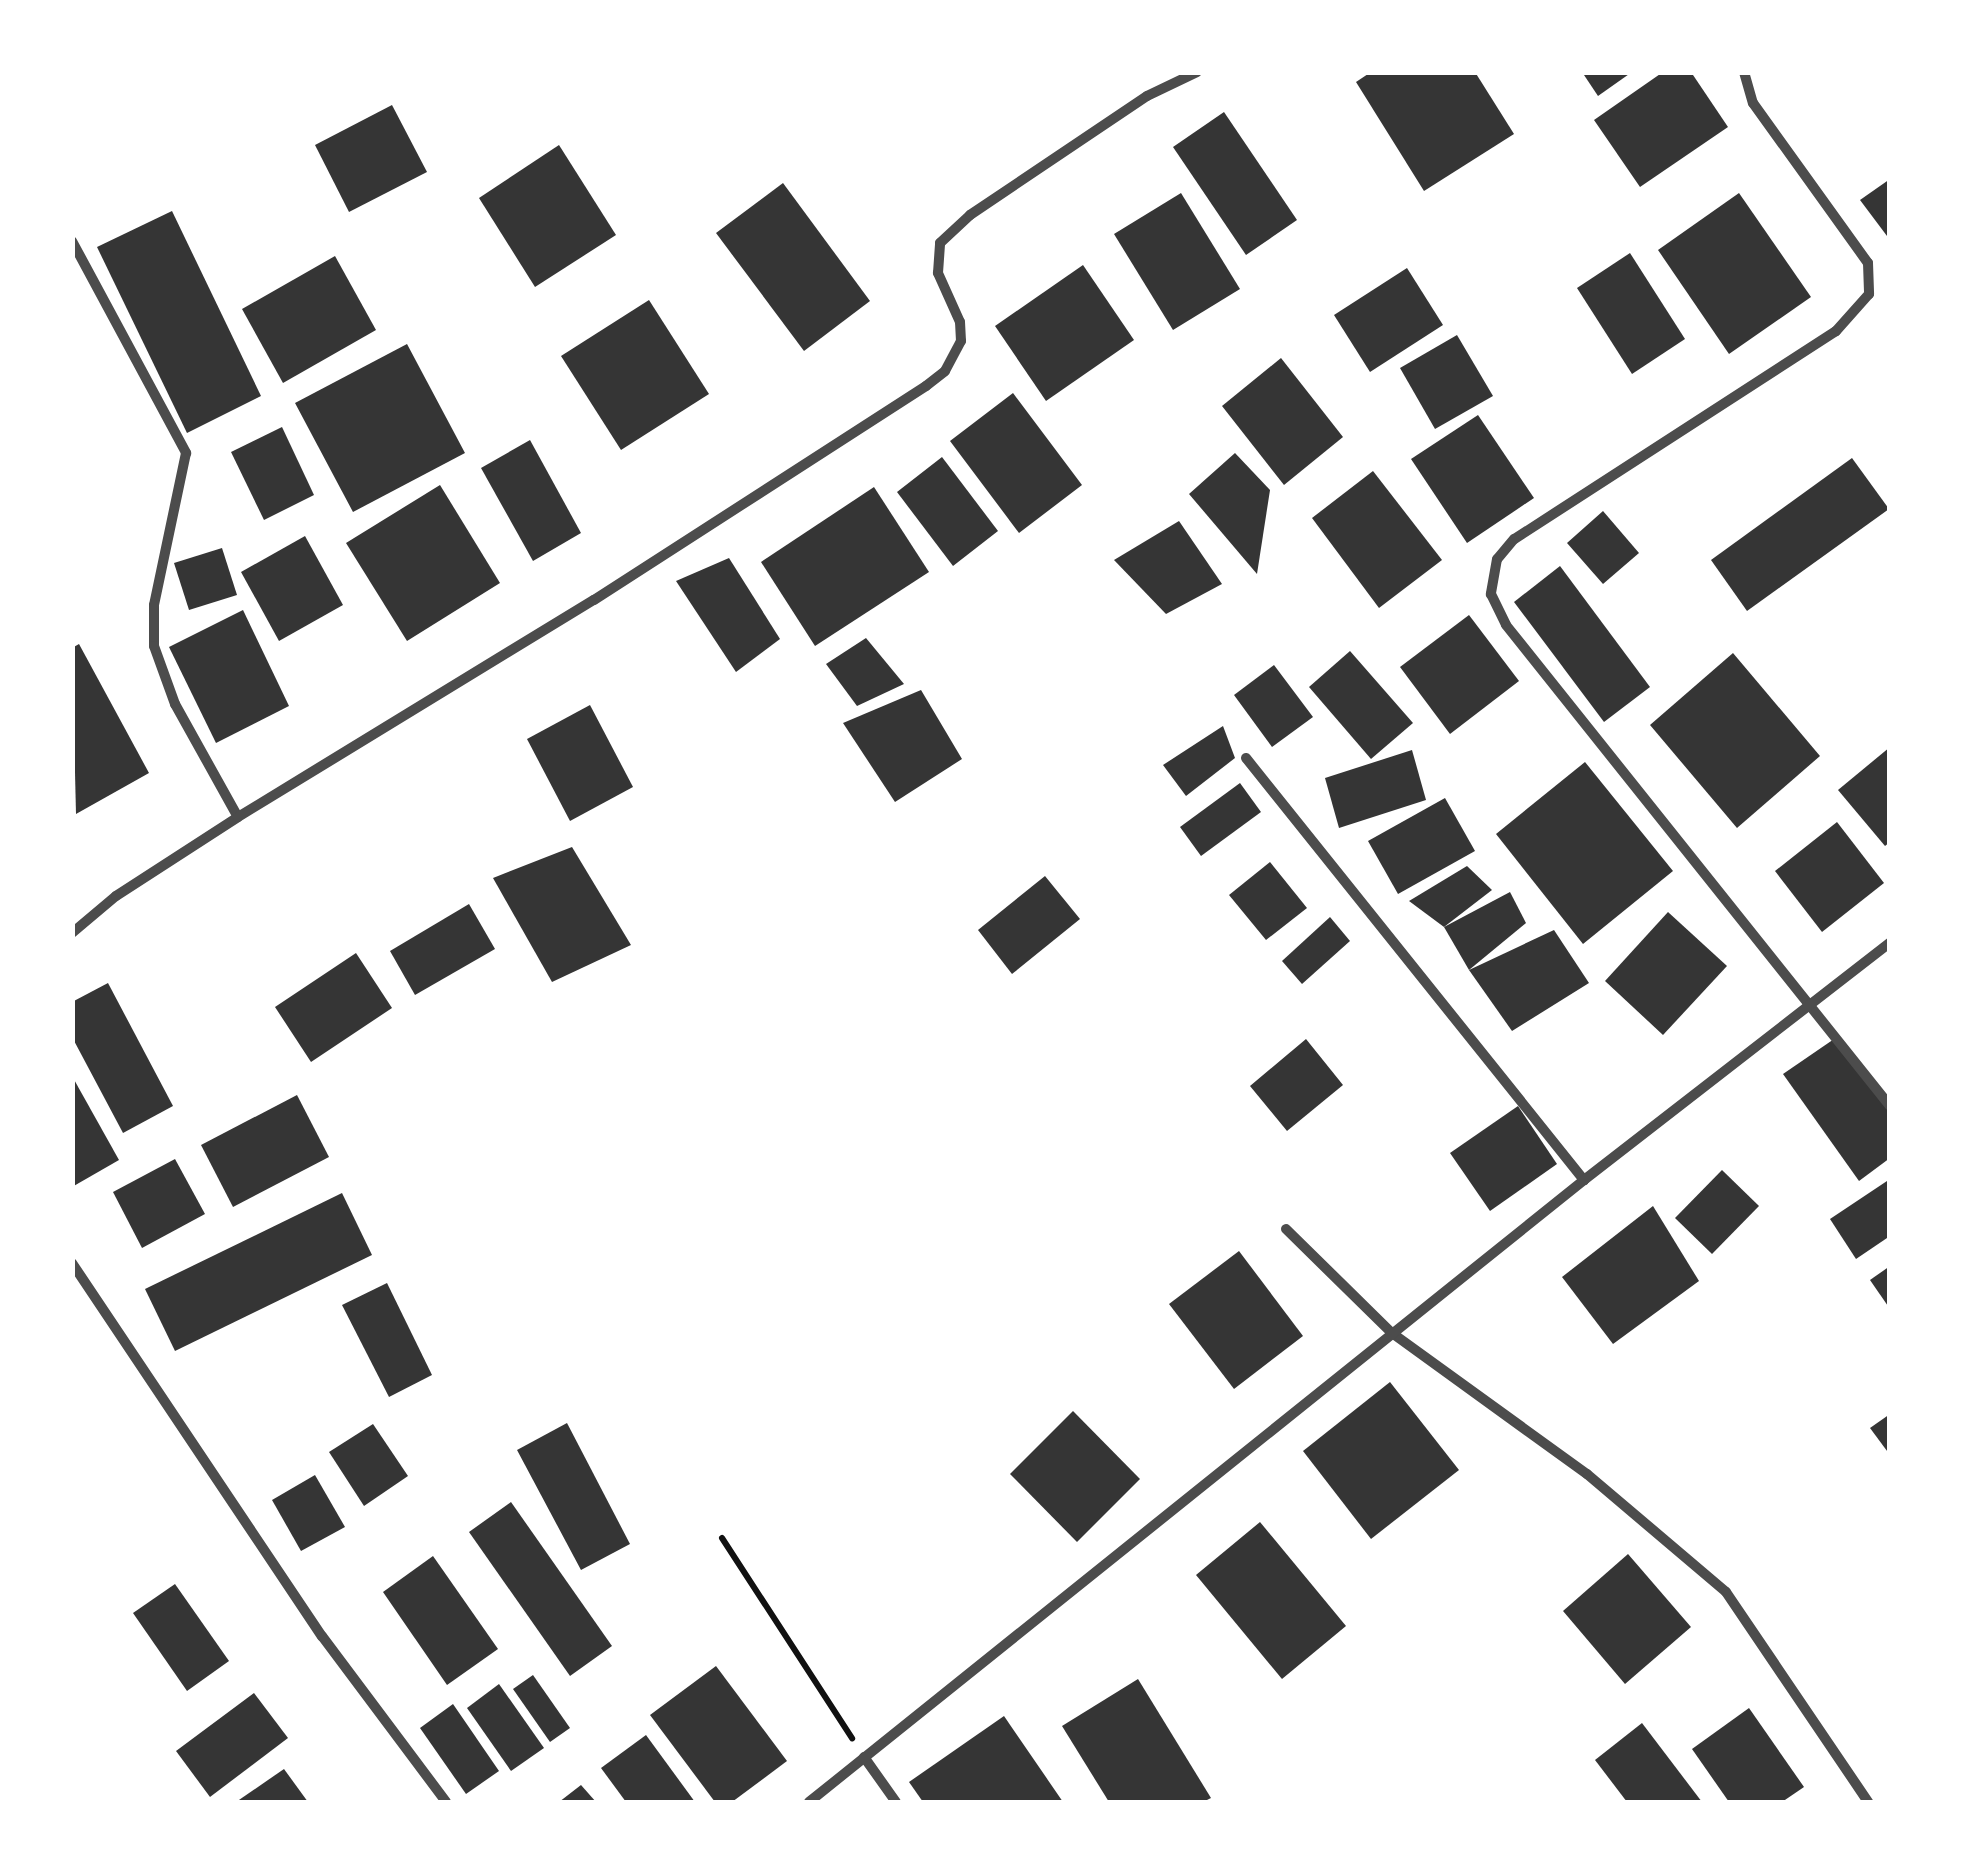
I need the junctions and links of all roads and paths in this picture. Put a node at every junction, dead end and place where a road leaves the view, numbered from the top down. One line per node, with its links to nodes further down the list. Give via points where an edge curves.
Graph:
1 (1197, 72): 5 (street, via 1147,96 970,215 940,244 938,273 960,322 961,341 945,371 926,386 594,600)
2 (1744, 72): 8 (street, via 1753,103 1868,263 1868,294 1836,331 1514,539 1496,559 1491,594 1506,625)
3 (72, 241): 5 (street, via 186,452 154,605 154,646 176,704)
4 (1246, 758): 10 (street)
5 (238, 817): 6 (street, via 116,896)
6 (72, 933)
7 (1890, 943): 8 (street)
8 (1812, 1004): 9 (street); 10 (street)
9 (1890, 1106)
10 (1584, 1180): 13 (street)
11 (1286, 1229): 13 (street)
12 (72, 1263): 16 (street, via 322,1636)
13 (1392, 1333): 15 (street); 19 (street, via 1616,1497 1726,1592)
14 (722, 1538): 15 (path)
15 (864, 1757): 17 (street); 18 (street)
16 (446, 1802)
17 (809, 1802)
18 (896, 1802)
19 (1868, 1802)

